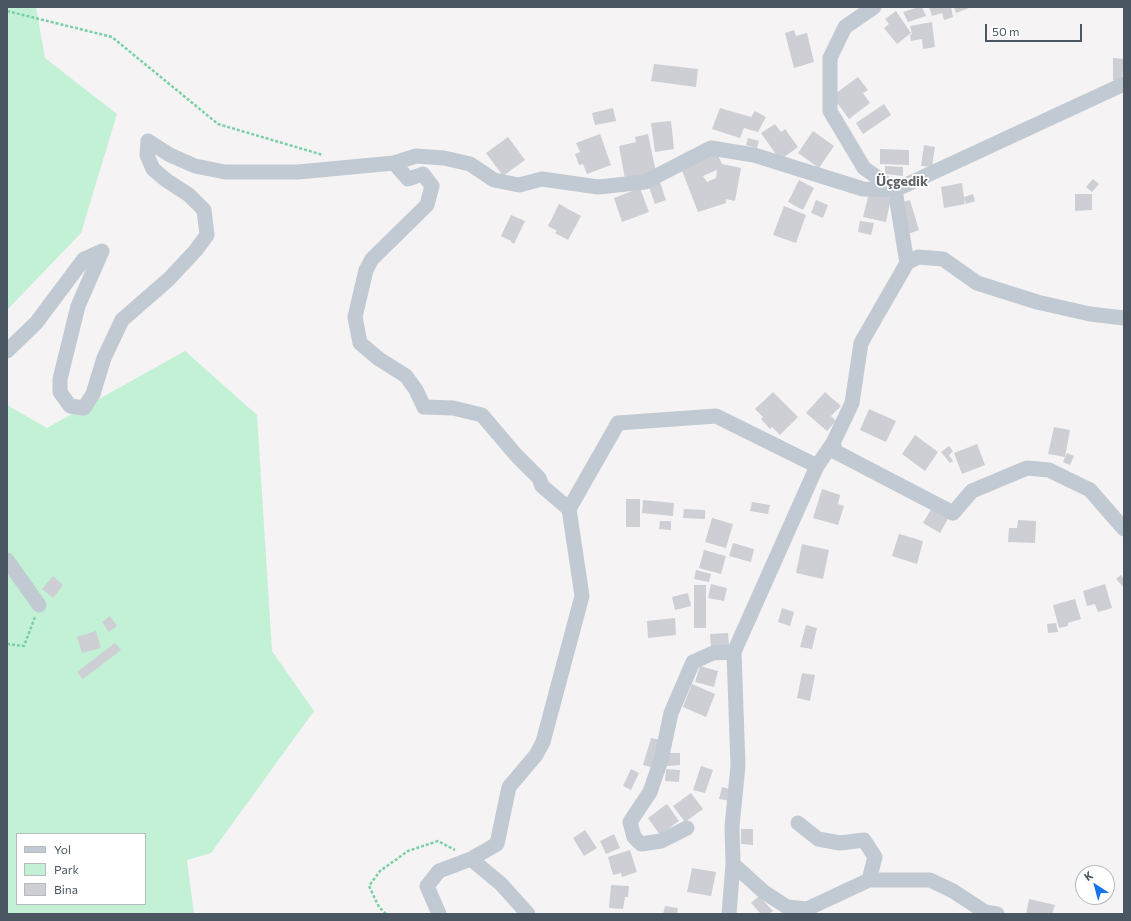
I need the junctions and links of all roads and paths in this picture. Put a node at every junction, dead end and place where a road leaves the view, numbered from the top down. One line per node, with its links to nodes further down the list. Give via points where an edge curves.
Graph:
1 (873, 7): 6 (street, via 845,27 830,58 830,111 864,168)
2 (7, 11): 4 (path, via 112,37 218,124)
3 (1124, 84): 6 (street)
4 (324, 155)
5 (394, 162): 6 (street, via 416,156 444,158 470,164 494,180 520,185 542,180 598,187 645,182 710,148 754,155 864,189); 9 (street, via 298,172 225,172 195,166 170,155 148,141 147,155 153,169 188,194 204,210 207,235 169,279 122,320 104,358 93,394 84,408 70,406 60,392 60,379 78,306 102,251 84,259 36,323); 12 (street, via 408,179 423,174 432,186 427,205 372,259 366,270 355,317 360,343 379,360 406,376 424,407 453,408 482,415 539,478 542,486)
6 (895, 190): 7 (street)
7 (907, 263): 8 (street, via 918,257 944,259 977,283 1037,302 1090,314); 10 (street, via 861,343 852,403)
8 (1124, 318)
9 (7, 351)
10 (833, 443): 11 (street); 13 (street, via 836,452 953,513 972,492 1026,468 1049,470 1090,490)
11 (818, 466): 12 (street, via 716,416 618,423); 17 (street)
12 (569, 509): 20 (street, via 582,596 543,742 536,755 509,786 497,844)
13 (1124, 529)
14 (7, 560): 15 (street)
15 (39, 605): 16 (path, via 24,646)
16 (7, 644)
17 (734, 652): 19 (street, via 713,653 693,662 671,713 661,760 650,792 630,822 634,836 641,844 661,841); 21 (street, via 738,766 732,826)
18 (798, 822): 22 (street, via 818,840 840,843 864,840 875,857)
19 (687, 828)
20 (471, 859): 24 (path, via 438,841 408,851 380,871 369,886 379,907); 25 (street, via 439,871 427,886); 26 (street, via 501,884)
21 (733, 864): 22 (street, via 764,892 787,907 794,908 807,909); 27 (street)
22 (869, 880): 23 (street, via 930,880)
23 (989, 913)
24 (386, 914)
25 (439, 914)
26 (528, 914)
27 (729, 914)

